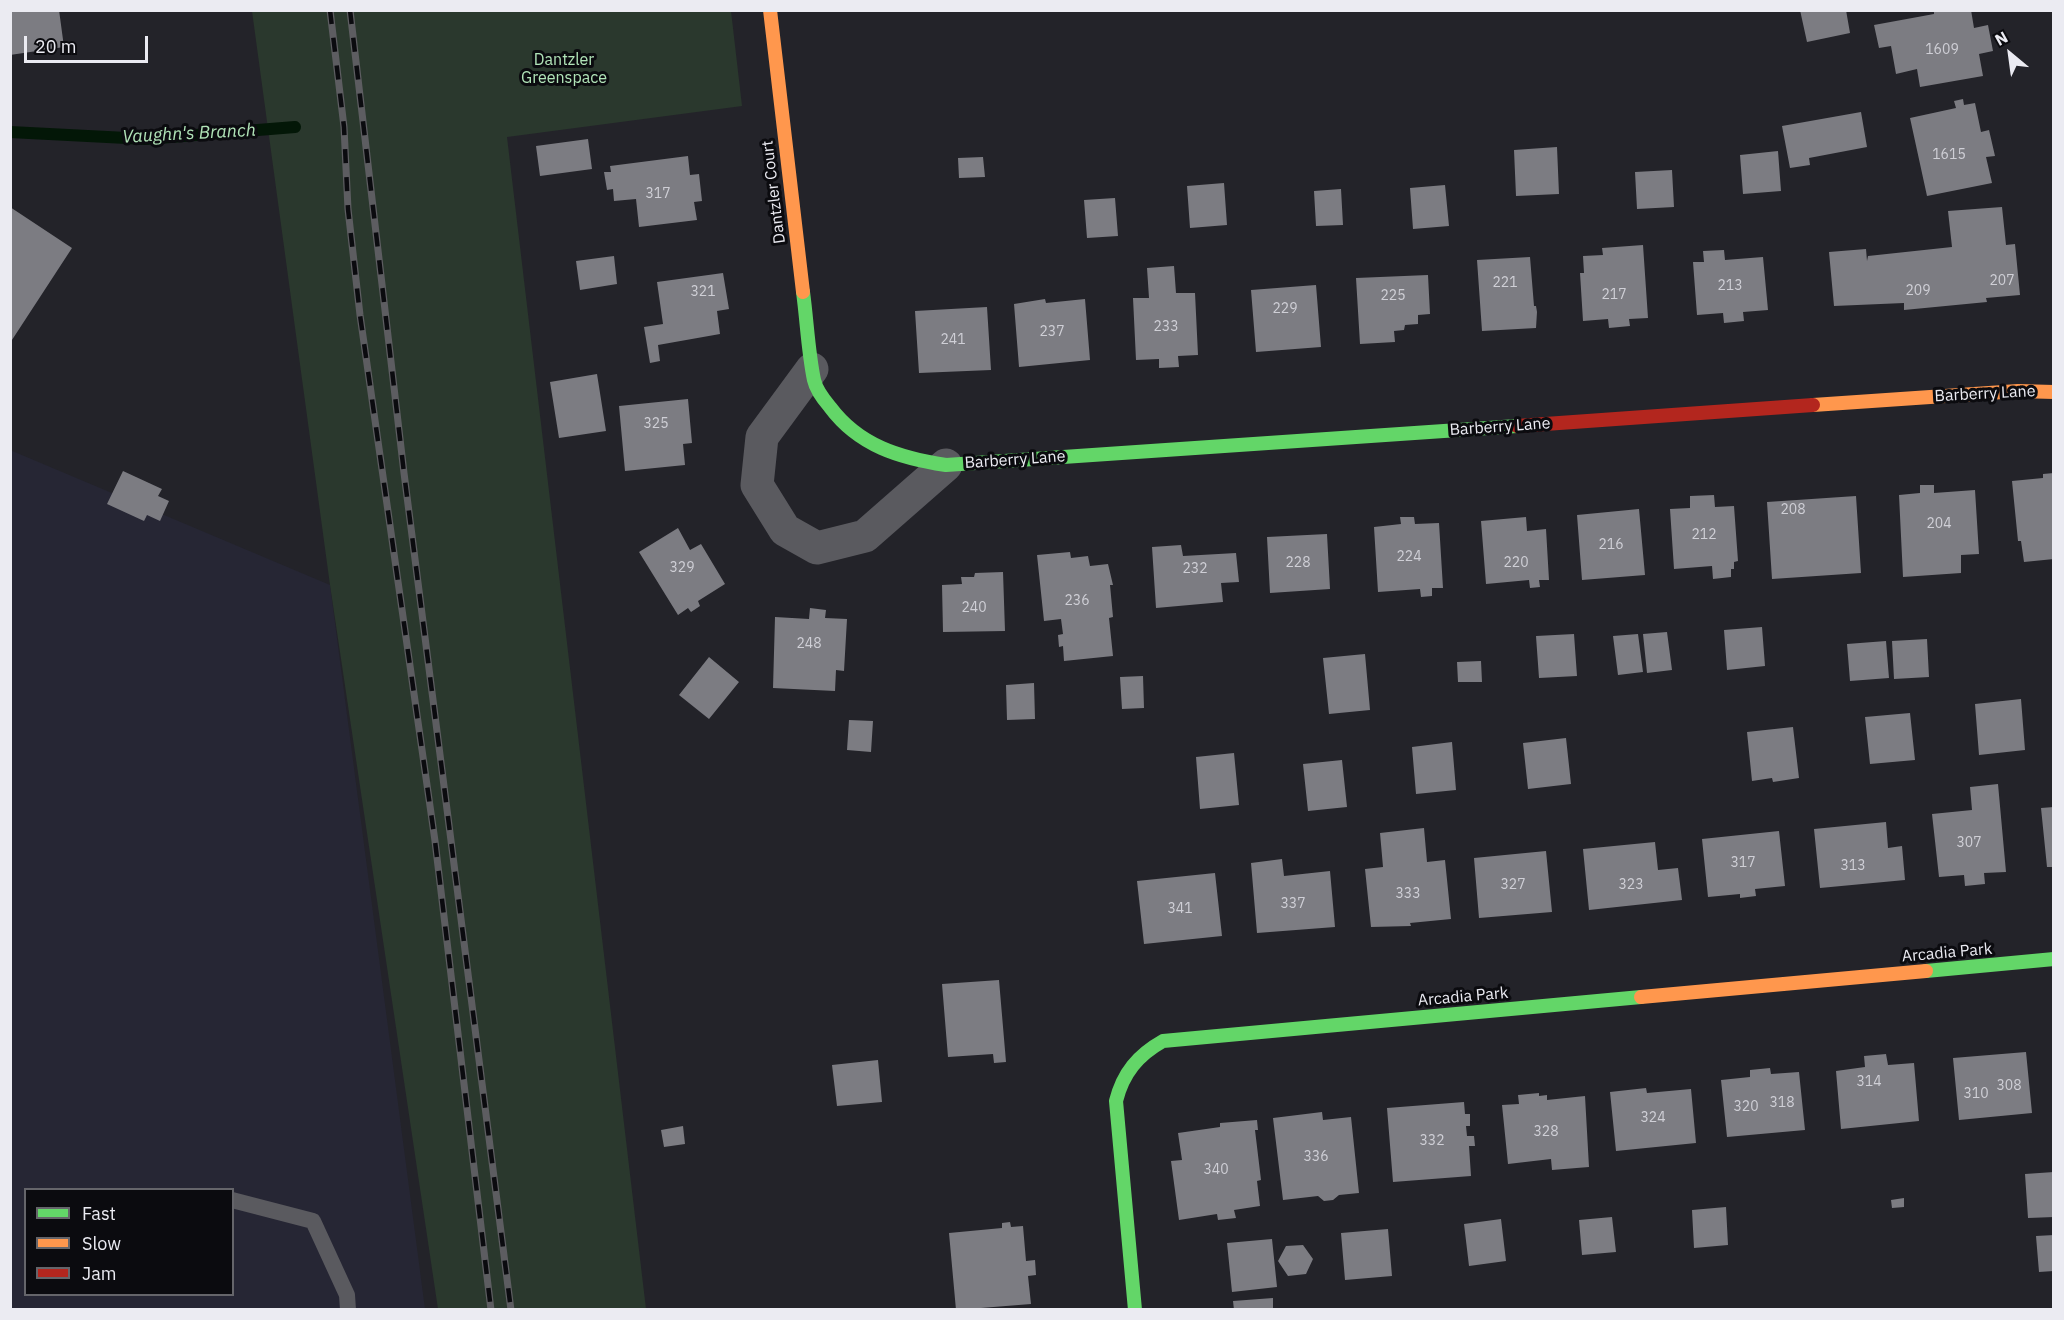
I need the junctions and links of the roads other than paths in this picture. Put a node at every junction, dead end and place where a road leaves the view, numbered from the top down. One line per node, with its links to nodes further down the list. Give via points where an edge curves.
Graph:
1 (770, 10): 2 (street, Dantzler Court)
2 (812, 369): 4 (street, Barberry Lane, via 822,398 856,436 890,454); 4 (street, Barberry Lane, via 762,437 758,485 785,530 817,548 865,536)
3 (2054, 392): 4 (street, Barberry Lane, via 2018,391)
4 (946, 465)
5 (2054, 959): 8 (street, Arcadia Park, via 1163,1041 1132,1063 1116,1101)
6 (234, 1201): 7 (lane, via 313,1221 347,1295)
7 (348, 1310)
8 (1136, 1310)

